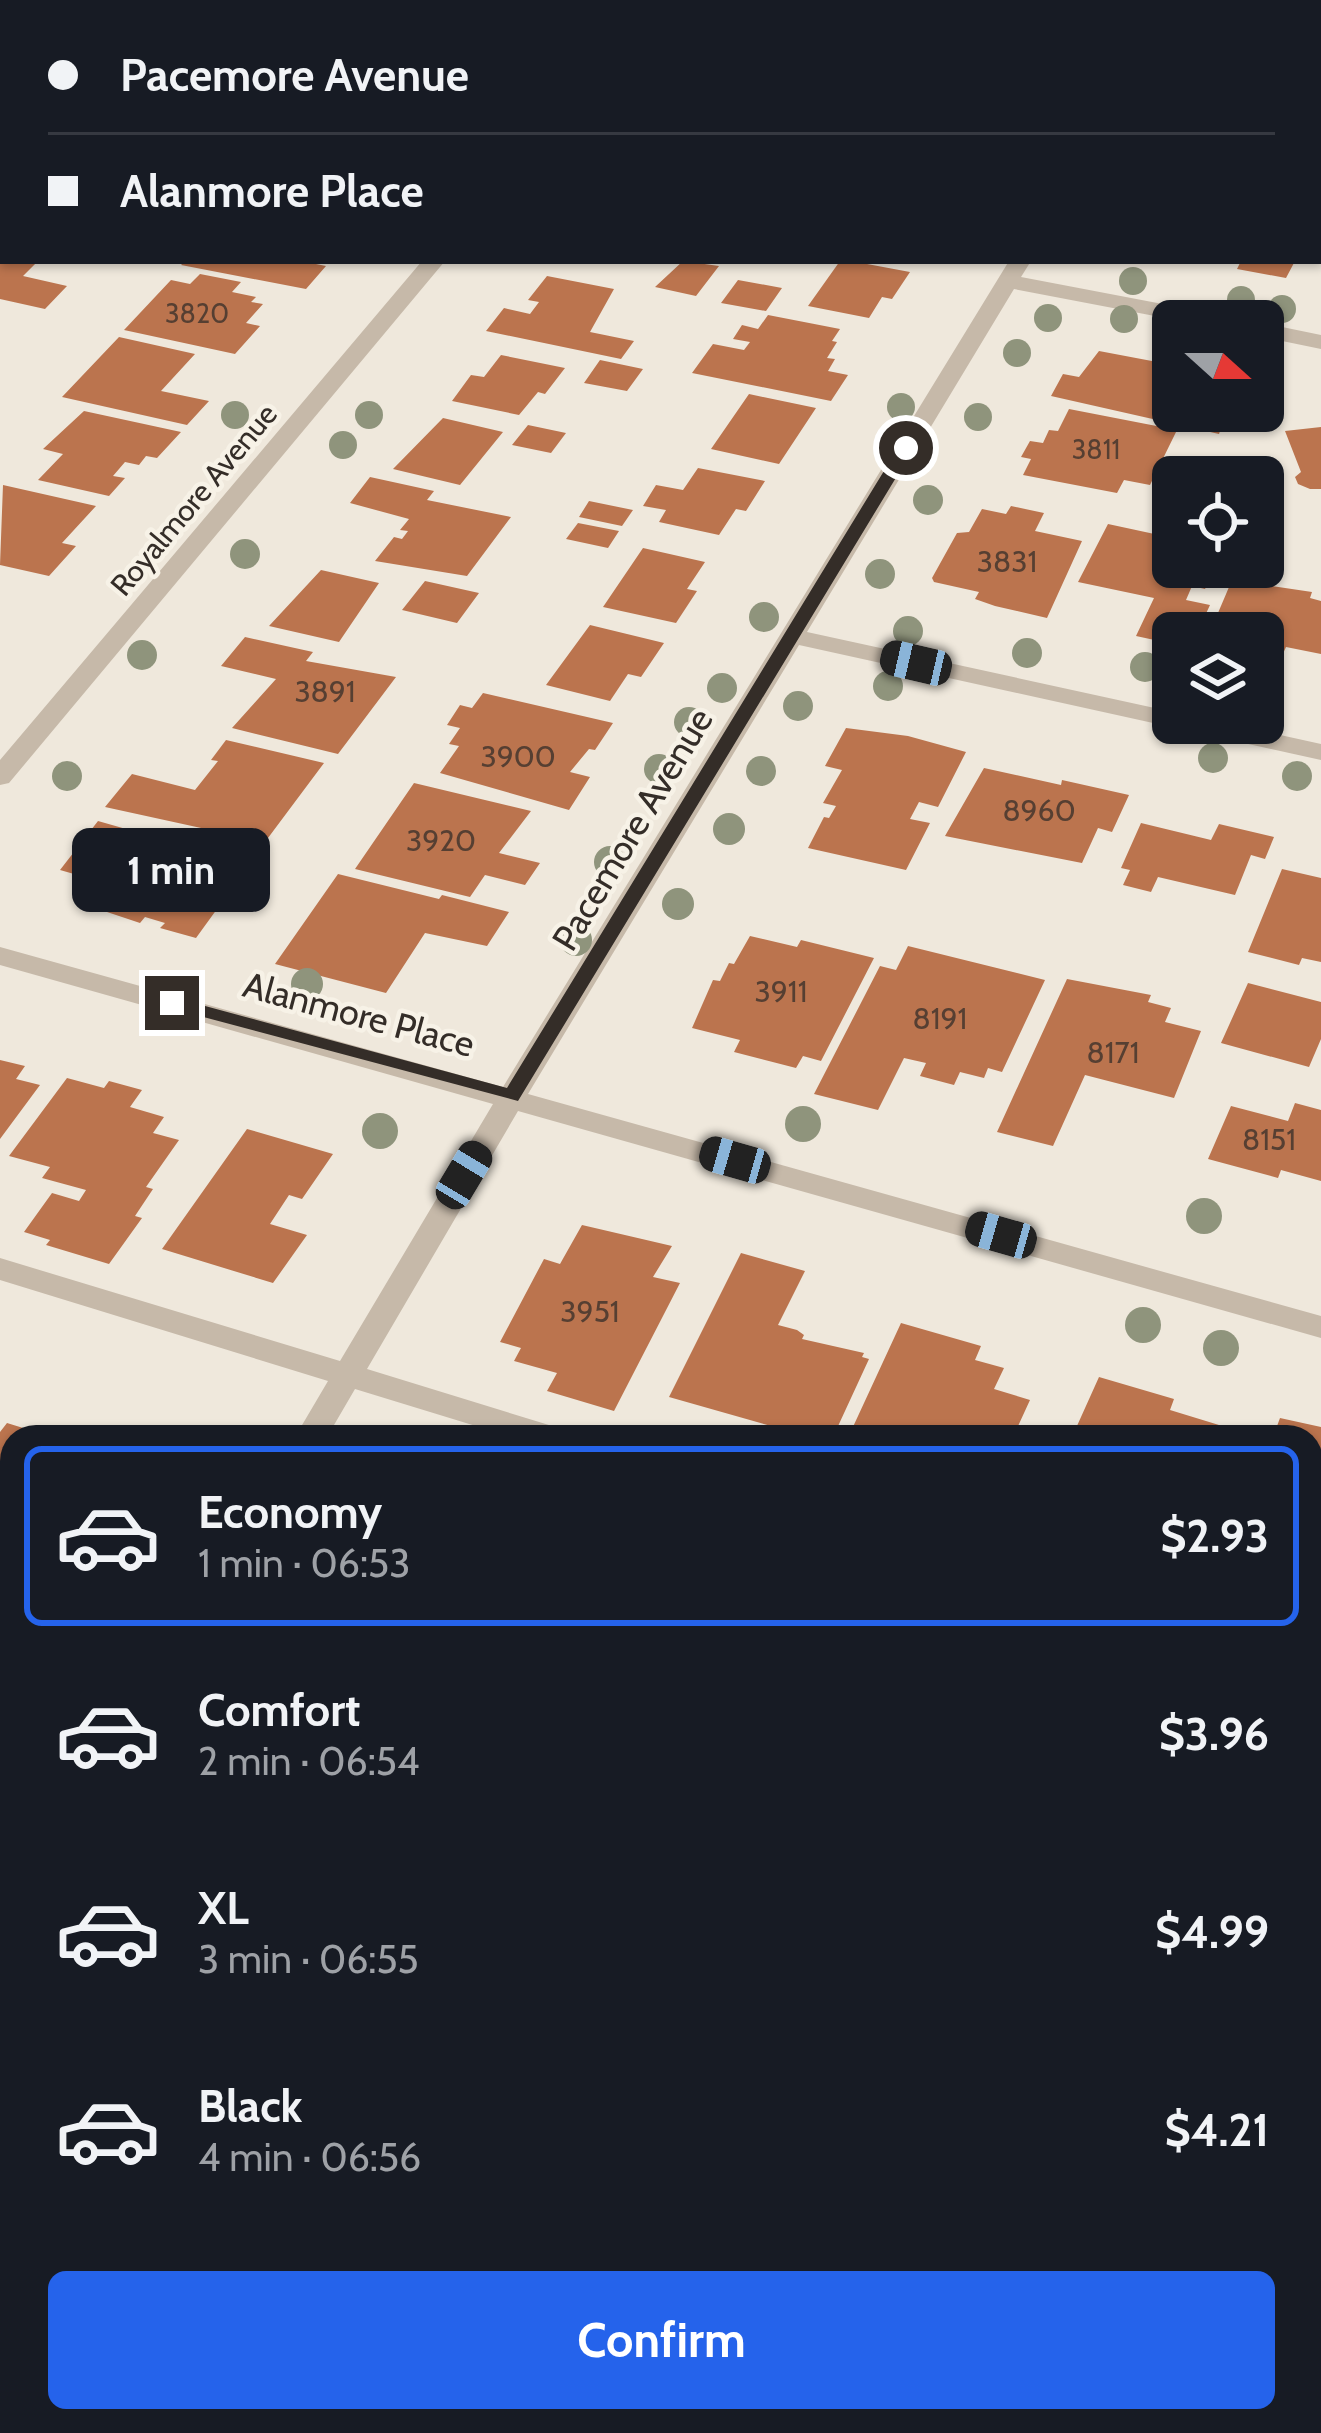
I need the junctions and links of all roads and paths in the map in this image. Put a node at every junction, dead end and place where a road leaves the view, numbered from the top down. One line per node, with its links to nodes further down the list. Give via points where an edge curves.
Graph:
1 (431, 264): 10 (street, Royalmore Avenue)
2 (1014, 271): 3 (street); 6 (street, Pacemore Avenue)
3 (1152, 305)
4 (1284, 334): 5 (street)
5 (1321, 342)
6 (791, 636): 7 (street); 12 (street, Pacemore Avenue)
7 (1152, 714)
8 (1284, 744): 9 (street)
9 (1321, 752)
10 (0, 778)
11 (0, 956): 12 (street, Alanmore Place)
12 (512, 1096): 14 (street, Alanmore Place); 15 (street, Pacemore Avenue)
13 (0, 1269): 15 (street)
14 (1321, 1327)
15 (346, 1374): 16 (street, Pacemore Avenue); 17 (street)
16 (318, 1425)
17 (512, 1425)

